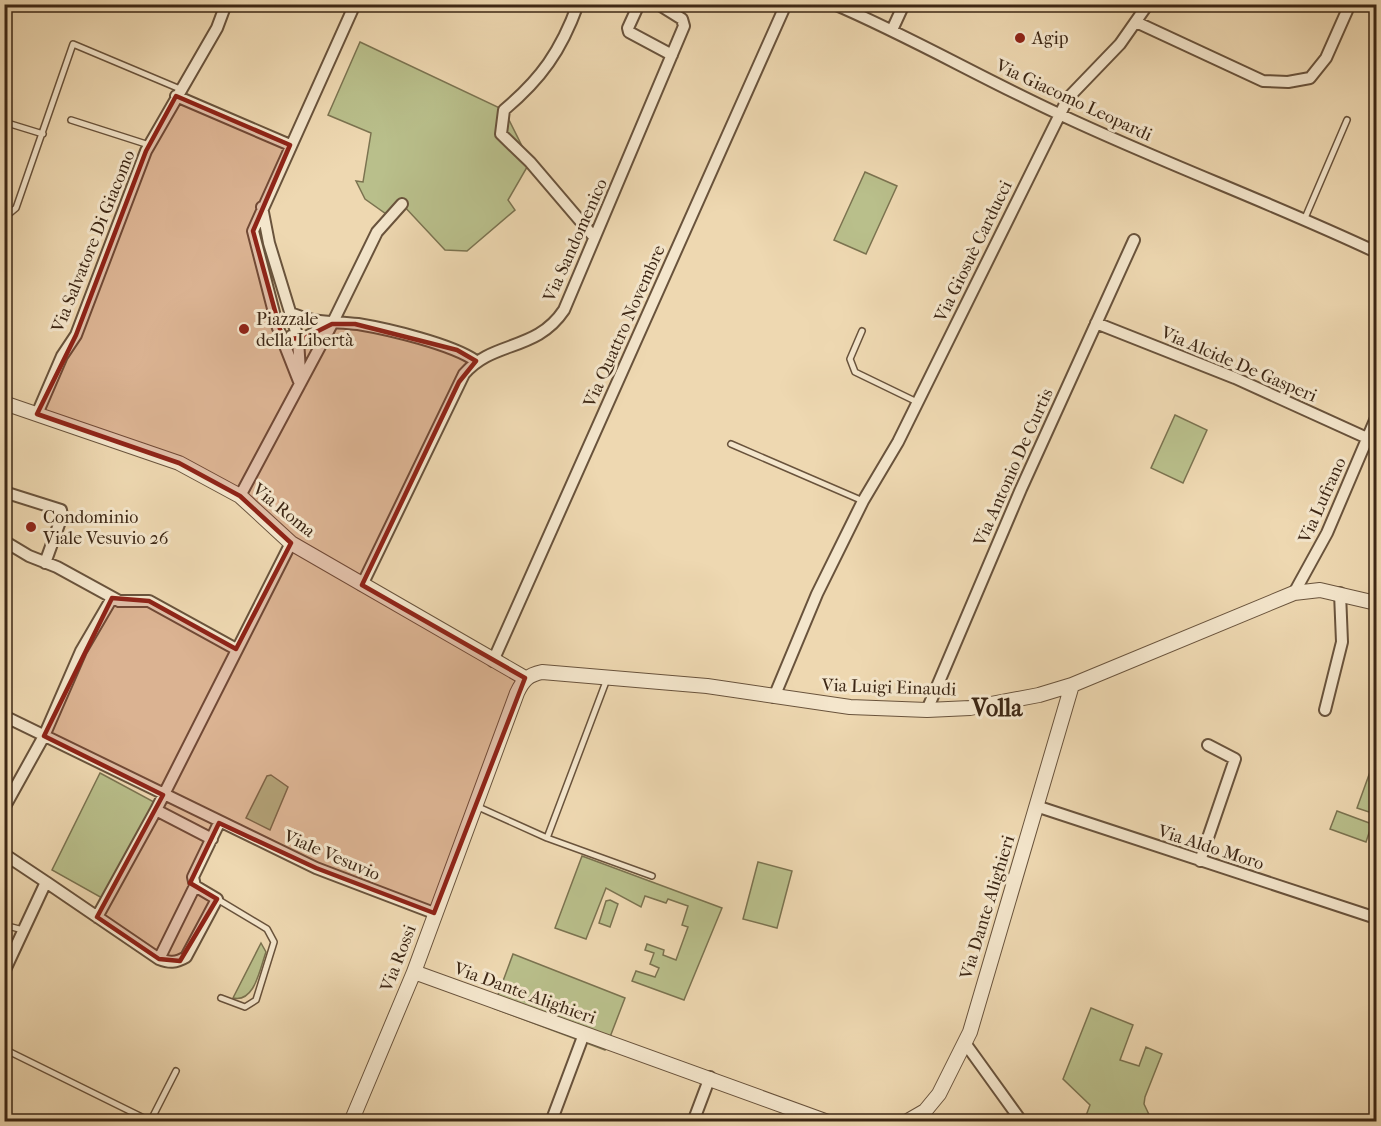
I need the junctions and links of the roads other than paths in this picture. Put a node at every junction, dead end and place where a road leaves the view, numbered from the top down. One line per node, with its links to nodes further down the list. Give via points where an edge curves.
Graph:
1 (226, 4): 14 (street, Via Salvatore Di Giacomo, via 217,28)
2 (355, 4): 21 (street)
3 (578, 4): 26 (street, via 564,39 545,69 532,87 504,110 501,134)
4 (639, 4): 13 (street, via 629,32)
5 (658, 4): 13 (street, Via Sandomenico, via 685,22)
6 (786, 4): 55 (street, Via Quattro Novembre)
7 (834, 4): 12 (street, Via Giacomo Leopardi)
8 (904, 4): 12 (street)
9 (1148, 4): 11 (street, Via Giosuè Carducci)
10 (1350, 4): 11 (street, via 1326,58 1315,72 1310,78 1288,82 1263,81)
11 (1136, 22): 15 (street, Via Giosuè Carducci, via 1068,98)
12 (892, 30): 15 (street, Via Giacomo Leopardi)
13 (672, 55): 26 (street, Via Sandomenico)
14 (178, 93): 19 (lane, via 88,50 76,49 69,56); 20 (street, Via Salvatore Di Giacomo); 21 (street)
15 (1059, 114): 25 (street, Via Giacomo Leopardi); 37 (street, Via Giosuè Carducci)
16 (71, 120): 20 (lane, Via Salvatore Di Giacomo)
17 (1347, 120): 25 (lane)
18 (4, 122): 19 (lane)
19 (43, 134): 24 (lane, via 14,212)
20 (149, 145): 39 (street, Via Salvatore Di Giacomo, via 76,335 62,356)
21 (290, 145): 23 (street)
22 (402, 204): 31 (street, via 377,232)
23 (262, 207): 29 (street); 32 (street, via 253,235)
24 (4, 218)
25 (1305, 218): 28 (street, Via Giacomo Leopardi)
26 (594, 237): 35 (street, Via Sandomenico, via 564,310 554,324 539,336)
27 (1134, 240): 30 (street, Via Antonio De Curtis)
28 (1377, 252)
29 (290, 313): 31 (street); 34 (street)
30 (1096, 322): 41 (street, Via Alcide De Gasperi, via 1235,378); 60 (street, Via Antonio De Curtis)
31 (332, 324): 34 (street); 35 (street, via 365,326 457,350); 36 (street)
32 (278, 328): 34 (street); 36 (street)
33 (862, 331): 37 (lane, via 850,359 855,372)
34 (298, 338): 36 (street)
35 (476, 361): 49 (street, via 459,382)
36 (300, 384): 44 (street)
37 (917, 402): 45 (street, Via Giosuè Carducci)
38 (4, 403): 39 (street, Via Roma)
39 (37, 414): 44 (street, Via Roma, via 163,457)
40 (1377, 418): 41 (street, Via Lufrano)
41 (1367, 438): 50 (street, Via Lufrano, via 1327,533)
42 (731, 444): 45 (lane)
43 (4, 492): 48 (street, via 61,510)
44 (240, 496): 47 (street, Via Roma)
45 (863, 501): 59 (street, Via Giosuè Carducci, via 817,594)
46 (4, 541): 48 (street)
47 (291, 543): 49 (street, Via Roma); 54 (street)
48 (45, 563): 52 (street)
49 (362, 585): 55 (street, Via Roma)
50 (1294, 593): 51 (street, Via Luigi Einaudi); 58 (street, Via Luigi Einaudi)
51 (1340, 593): 53 (street, Via Luigi Einaudi); 61 (street, via 1342,642)
52 (112, 598): 54 (street, via 149,602); 63 (street, via 81,651)
53 (1377, 603)
54 (236, 649): 65 (street)
55 (493, 661): 57 (street, Via Roma)
56 (608, 677): 57 (street, Via Luigi Einaudi, via 542,672); 59 (street, Via Luigi Einaudi); 72 (lane)
57 (525, 678): 66 (street, Via Rossi)
58 (1072, 685): 60 (street, Via Luigi Einaudi, via 970,708); 67 (street, Via Dante Alighieri)
59 (774, 697): 60 (street, Via Luigi Einaudi, via 850,707)
60 (927, 710)
61 (1325, 710)
62 (4, 716): 63 (street, Viale Vesuvio)
63 (44, 736): 65 (street, Viale Vesuvio); 68 (street)
64 (1208, 745): 74 (street, via 1235,759)
65 (163, 795): 69 (street); 70 (street, Viale Vesuvio)
66 (476, 806): 72 (lane); 79 (street, Via Rossi)
67 (1036, 806): 74 (street, Via Aldo Moro); 89 (street, Via Dante Alighieri)
68 (4, 808)
69 (156, 810): 71 (street); 80 (street)
70 (219, 823): 71 (street); 79 (street, Viale Vesuvio, via 315,868)
71 (212, 838): 77 (street, via 193,877)
72 (547, 838): 75 (lane)
73 (4, 854): 76 (street)
74 (1200, 861): 81 (street, Via Aldo Moro)
75 (652, 876)
76 (46, 882): 80 (street); 83 (street)
77 (195, 886): 78 (street); 84 (street)
78 (218, 899): 84 (street, via 186,957 174,962); 87 (lane, via 267,928 274,942 256,1000 245,1006)
79 (434, 913): 86 (street, Via Rossi)
80 (98, 917): 84 (street)
81 (1377, 918)
82 (4, 925): 83 (lane)
83 (24, 930): 85 (street)
84 (159, 959)
85 (4, 972)
86 (414, 972): 88 (street, Via Dante Alighieri); 95 (street, Via Rossi)
87 (221, 998)
88 (584, 1034): 92 (street, Via Dante Alighieri); 96 (street)
89 (965, 1043): 93 (street, Via Dante Alighieri, via 939,1094); 100 (street)
90 (4, 1049): 94 (lane)
91 (176, 1071): 94 (lane)
92 (710, 1077): 97 (street); 98 (street, Via Dante Alighieri)
93 (921, 1116): 99 (street, Via Dante Alighieri)
94 (150, 1121)
95 (351, 1122)
96 (551, 1122)
97 (693, 1122)
98 (828, 1122)
99 (906, 1122)
100 (1022, 1122)

